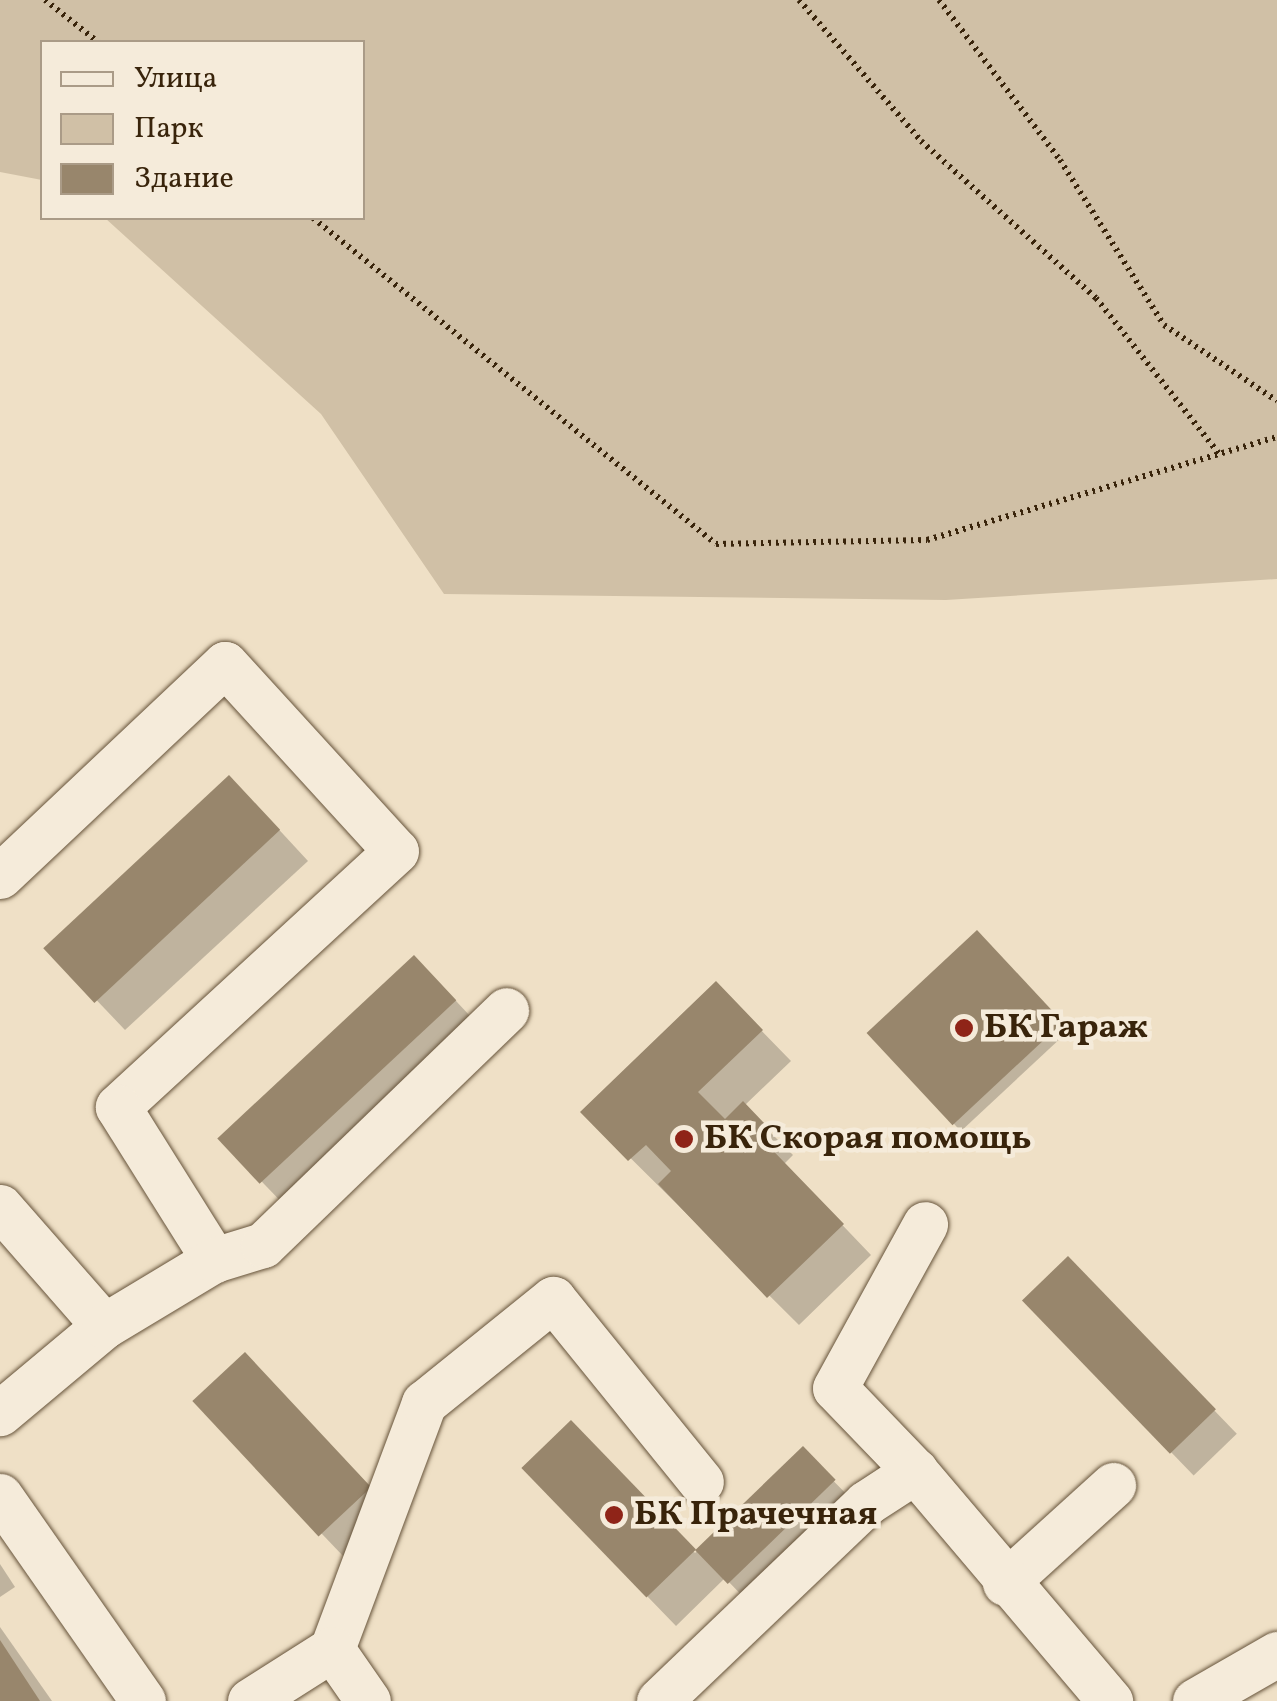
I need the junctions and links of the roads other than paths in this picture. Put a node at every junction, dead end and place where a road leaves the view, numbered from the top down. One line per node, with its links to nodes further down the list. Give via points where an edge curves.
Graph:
1 (0, 876): 5 (street, via 225,664 396,851 118,1107)
2 (506, 1010): 5 (street, via 263,1245)
3 (0, 1208): 6 (street)
4 (926, 1224): 8 (street, via 835,1388)
5 (214, 1260): 6 (street)
6 (104, 1326): 7 (street)
7 (0, 1413)
8 (915, 1471): 12 (street); 18 (street, via 866,1503)
9 (700, 1482): 13 (street, via 552,1299 424,1403)
10 (1113, 1485): 12 (street)
11 (0, 1496): 15 (street)
12 (1004, 1583): 19 (street)
13 (332, 1648): 16 (street); 17 (street)
14 (1277, 1654): 20 (street)
15 (143, 1701)
16 (250, 1701)
17 (368, 1701)
18 (658, 1701)
19 (1110, 1701)
20 (1195, 1701)

